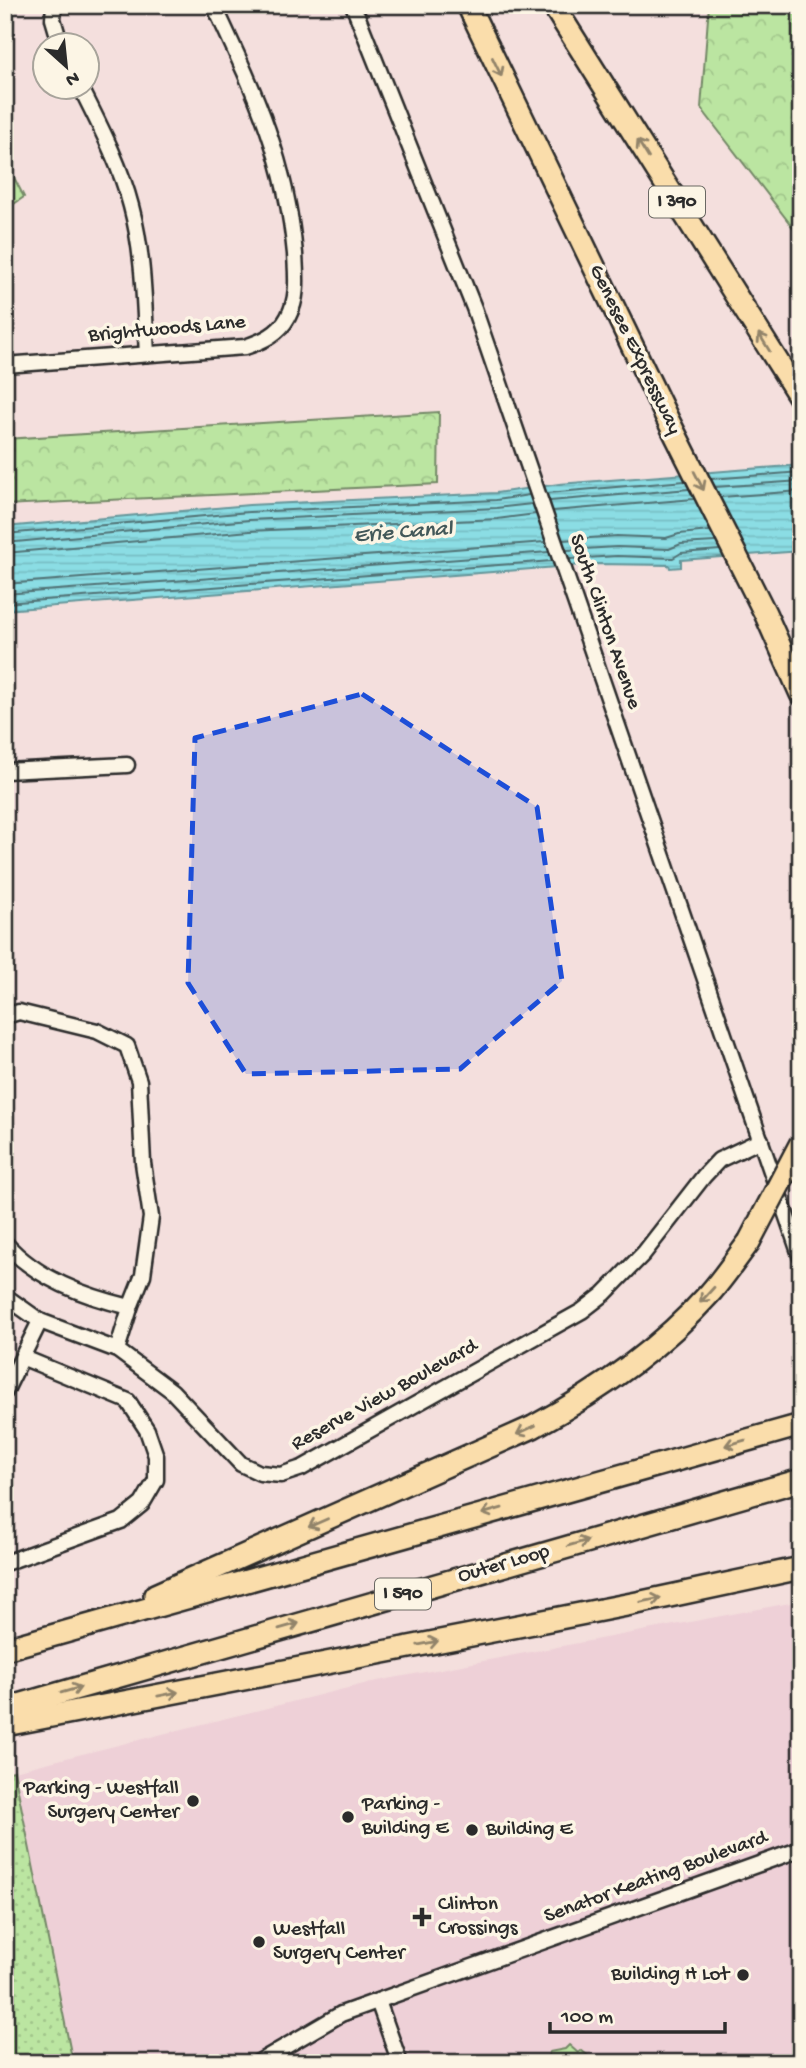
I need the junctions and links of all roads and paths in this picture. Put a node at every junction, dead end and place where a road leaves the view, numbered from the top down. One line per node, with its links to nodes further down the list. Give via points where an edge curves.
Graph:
1 (54, 5): 6 (street)
2 (214, 5): 8 (street, Brightwoods Lane, via 276,150 293,232 294,303 283,324 259,343)
3 (353, 5): 15 (street, South Clinton Avenue, via 474,308)
4 (468, 5): 11 (highway, Genesee Expressway, one-way to 11)
5 (553, 5): 10 (highway, I 390, one-way to 5)
6 (57, 32)
7 (88, 102): 8 (street, via 132,207)
8 (147, 354): 9 (street, Brightwoods Lane)
9 (5, 365)
10 (801, 399)
11 (801, 694)
12 (127, 765): 13 (street)
13 (5, 771)
14 (5, 1016): 20 (street, via 19,1012 97,1031 127,1046 139,1082 151,1217 143,1275)
15 (761, 1140): 18 (street, South Clinton Avenue); 22 (street, Reserve View Boulevard, via 719,1160 644,1252 582,1311 302,1468 281,1475 260,1473 241,1464 172,1391)
16 (801, 1143): 29 (highway, one-way to 29, bridge, via 749,1242 710,1293 664,1339 582,1401)
17 (5, 1243): 20 (street, via 47,1278)
18 (801, 1258)
19 (5, 1296): 21 (street, Reserve View Boulevard)
20 (130, 1307): 22 (street)
21 (40, 1321): 22 (street, Reserve View Boulevard); 23 (street)
22 (117, 1350)
23 (24, 1358): 24 (street); 27 (street, via 128,1401 148,1430 156,1456 156,1480 142,1504 121,1521)
24 (5, 1392)
25 (801, 1425): 29 (highway, one-way to 29)
26 (801, 1480): 31 (highway, Outer Loop / I 590, one-way to 26)
27 (5, 1563)
28 (801, 1569): 32 (highway, one-way to 28)
29 (92, 1624): 30 (highway)
30 (5, 1649)
31 (5, 1709)
32 (5, 1725)
33 (801, 1849): 34 (street, Senator Keating Boulevard)
34 (378, 2001): 35 (street, Senator Keating Boulevard, via 341,2014); 36 (street)
35 (257, 2063)
36 (400, 2063)

